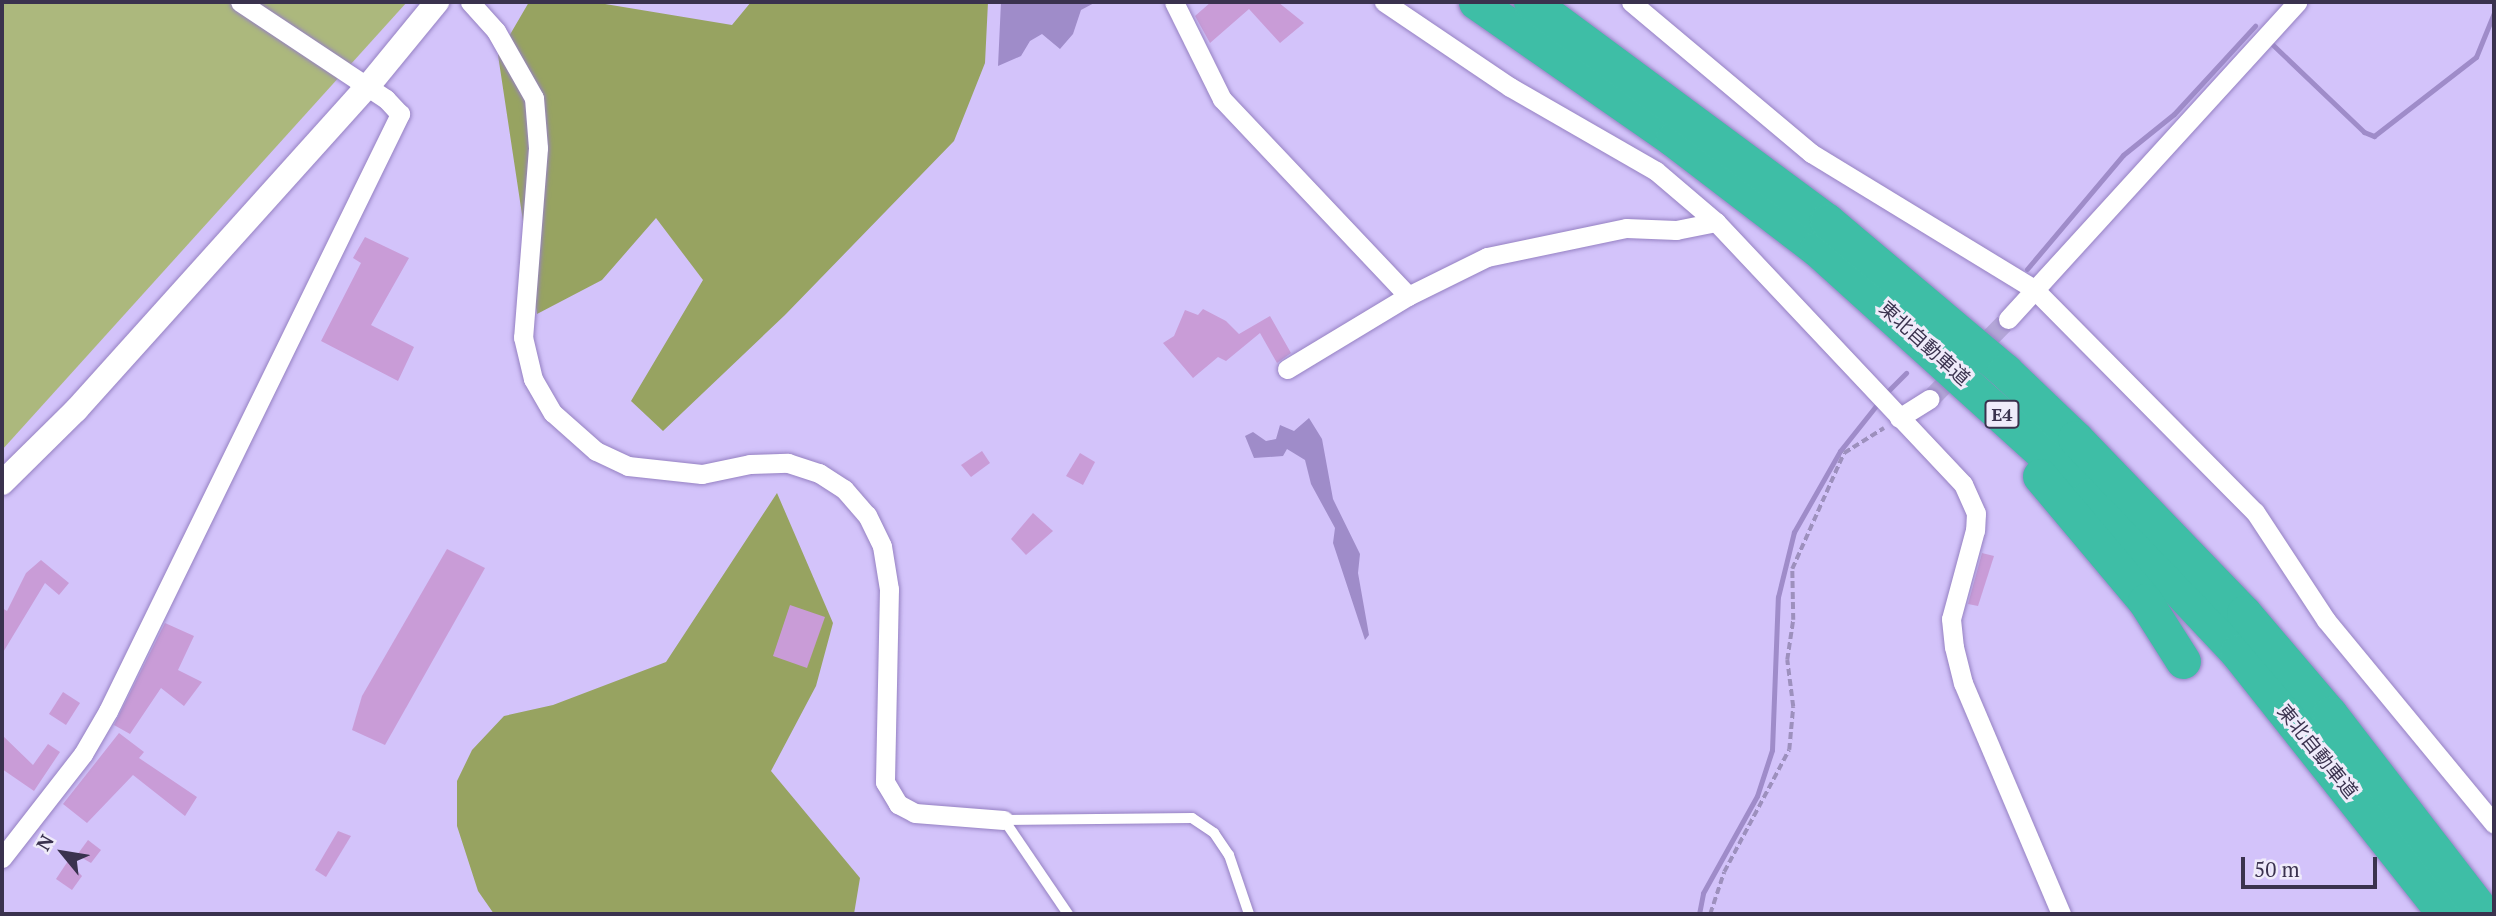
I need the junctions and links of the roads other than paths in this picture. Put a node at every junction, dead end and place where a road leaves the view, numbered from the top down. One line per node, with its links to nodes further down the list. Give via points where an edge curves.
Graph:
1 (240, 2): 10 (street)
2 (437, 2): 10 (street)
3 (470, 2): 21 (street, via 496,31 534,98 538,148 523,337 533,379 553,412 596,451 628,466 702,474 750,464 788,463 819,473 844,489 867,515 882,546 889,589 885,782 898,804 915,813)
4 (1174, 2): 14 (street, via 1222,99)
5 (1384, 2): 12 (street, via 1510,88 1656,171)
6 (1476, 2): 11 (highway, 東北自動車道 / E4)
7 (1531, 2): 22 (highway, 東北自動車道 / E4, via 1827,221 2005,371 2196,560 2330,714)
8 (1630, 2): 13 (street, via 1811,153)
9 (2298, 2): 13 (street)
10 (368, 86): 19 (street, via 76,410); 24 (street, via 400,114 108,711 83,754)
11 (1753, 199): 20 (highway, via 1792,250 1932,370 2039,475 2145,601); 29 (highway, 東北自動車道 / E4, via 1881,303 2132,537 2237,652)
12 (1716, 222): 14 (street, via 1676,230 1626,228 1488,257); 18 (street)
13 (2034, 289): 15 (street); 23 (street, via 2255,512 2326,620)
14 (1408, 296): 16 (street)
15 (2008, 319)
16 (1287, 369)
17 (1930, 399): 18 (street)
18 (1899, 418): 28 (street, via 1971,498 1975,530 1951,620 1954,647 1963,683)
19 (2, 483)
20 (2183, 661)
21 (1004, 821): 26 (lane); 27 (lane, via 1192,818 1214,833 1228,855)
22 (2415, 821): 25 (highway); 30 (highway, 東北自動車道 / E4)
23 (2494, 824)
24 (2, 858)
25 (2494, 908)
26 (1068, 914)
27 (1250, 914)
28 (2061, 914)
29 (2445, 914)
30 (2484, 914)

